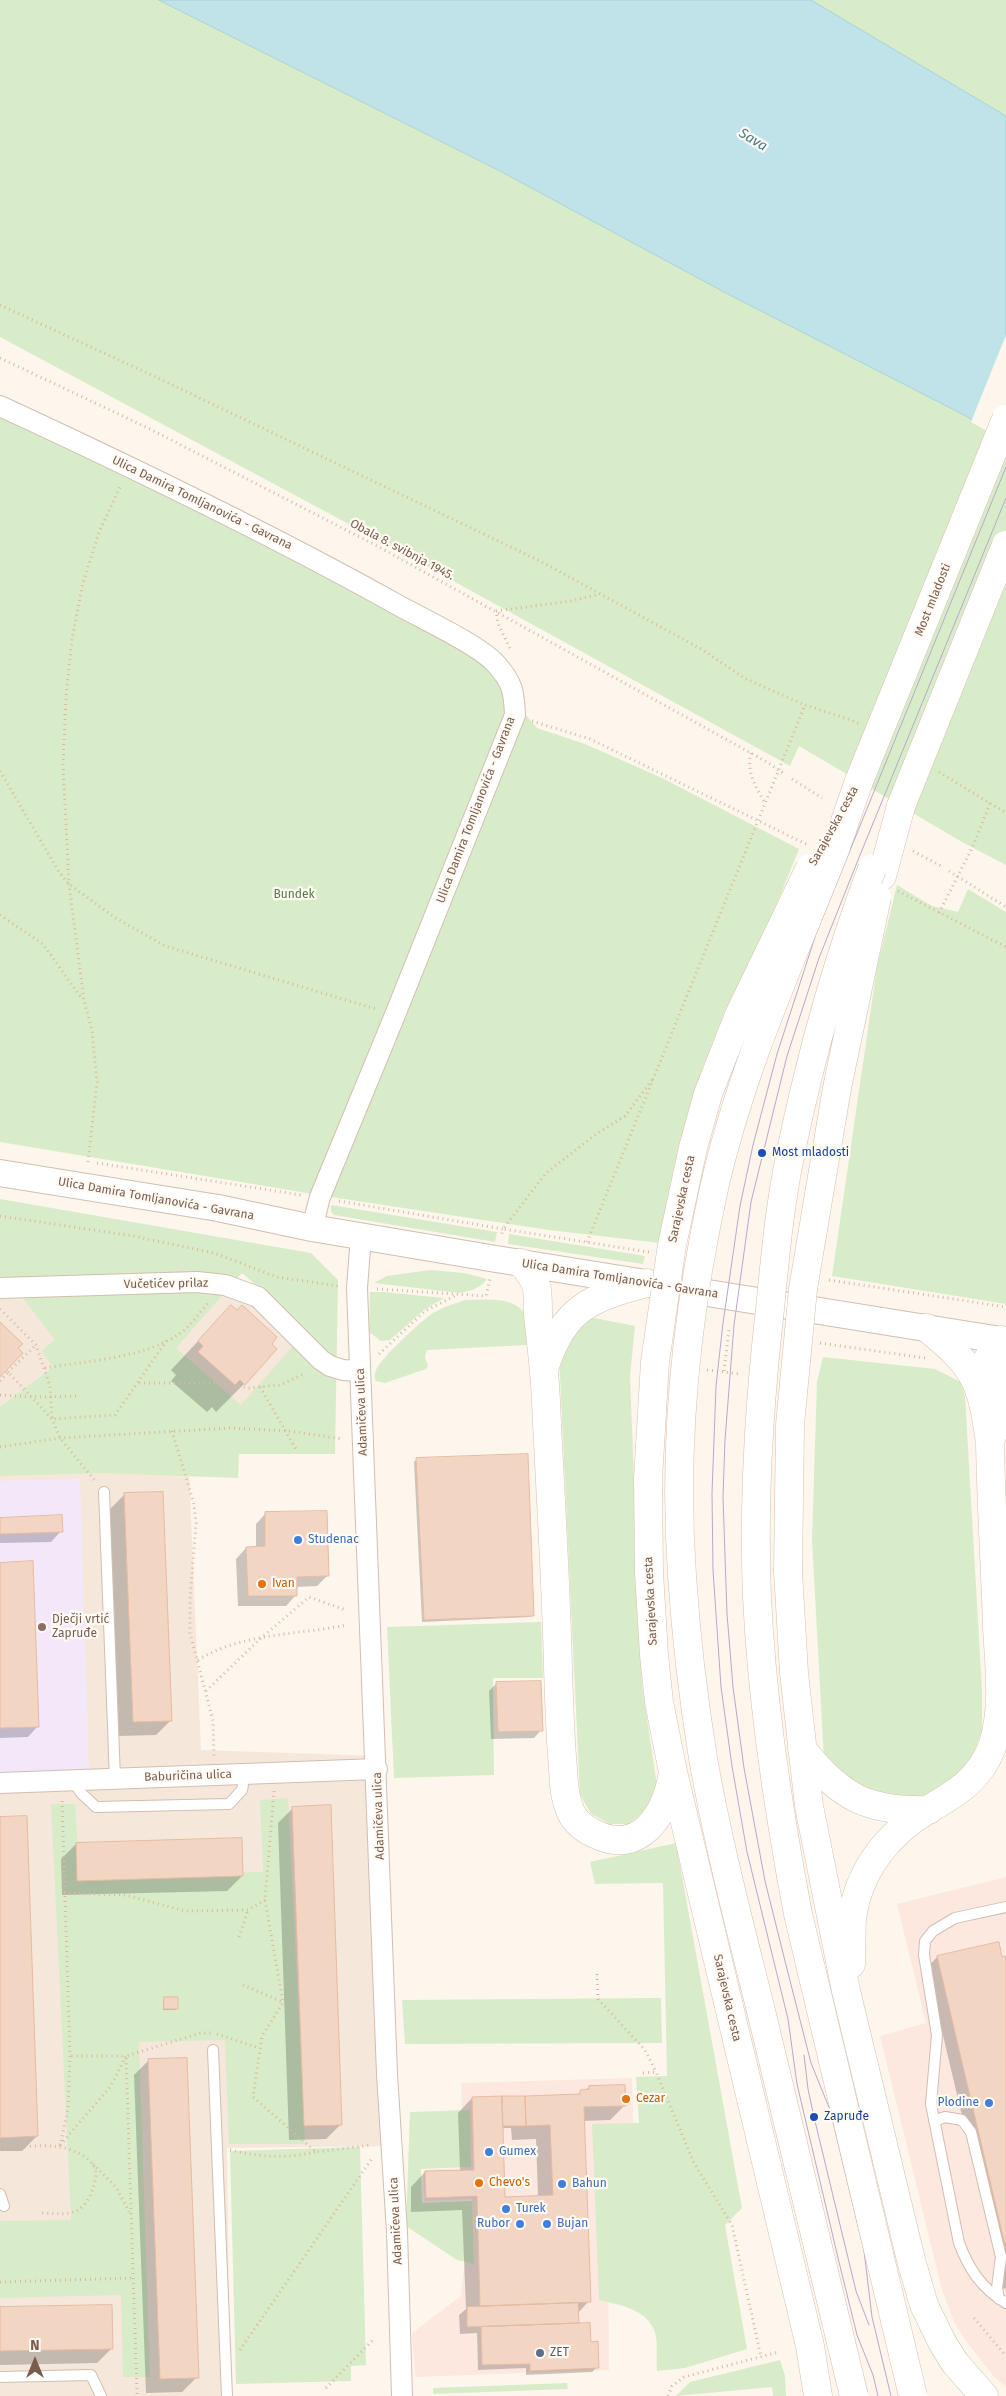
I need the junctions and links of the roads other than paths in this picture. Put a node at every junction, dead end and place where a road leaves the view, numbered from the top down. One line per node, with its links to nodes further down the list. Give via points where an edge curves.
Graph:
1 (0, 406): 8 (street, Ulica Damira Tomljanovića - Gavrana, via 309,556 470,646 496,663 514,690 515,715 320,1197)
2 (1006, 419): 4 (main road, Most mladosti, bridge)
3 (1006, 545): 6 (main road, bridge)
4 (859, 781): 5 (main road, Sarajevska cesta)
5 (830, 844): 21 (main road, Sarajevska cesta, bridge, via 739,1015 708,1094 672,1245 655,1362 648,1470 649,1572 658,1693); 39 (main road, Sarajevska cesta, bridge, via 743,1085 713,1190 692,1313 681,1433 681,1572 704,1761 744,1942)
6 (877, 872): 19 (main road, bridge, via 803,1289 790,1426 788,1571); 40 (main road, bridge, via 845,942 829,993 789,1162 762,1376 756,1520 757,1596 770,1746 796,1905)
7 (0, 1173): 8 (street, Ulica Damira Tomljanovića - Gavrana, via 218,1208)
8 (312, 1228): 9 (street, Ulica Damira Tomljanovića - Gavrana)
9 (361, 1236): 10 (street, Ulica Damira Tomljanovića - Gavrana); 16 (street, Adamičeva ulica, via 357,1288)
10 (521, 1264): 11 (street, Ulica Damira Tomljanovića - Gavrana); 15 (main road, via 528,1270 536,1288)
11 (647, 1284): 13 (street, Ulica Damira Tomljanovića - Gavrana); 15 (main road, via 616,1292 580,1308 560,1330)
12 (0, 1288): 16 (street, Vučetićev prilaz, via 197,1282 225,1285 258,1298 320,1360 330,1366)
13 (927, 1328): 14 (street, Ulica Damira Tomljanovića - Gavrana); 17 (main road, via 962,1358 976,1378)
14 (1004, 1346): 17 (main road, via 992,1351 982,1371)
15 (544, 1367): 21 (main road, via 558,1718 569,1810 585,1829 600,1837 613,1840 629,1838 644,1832 657,1819 670,1793)
16 (360, 1371): 20 (street, Adamičeva ulica)
17 (999, 1389): 26 (main road, via 990,1442 999,1666 996,1726 991,1747 972,1780)
18 (104, 1492): 23 (lane)
19 (802, 1748): 26 (main road, via 821,1773 859,1800 886,1808); 28 (main road, via 822,1874)
20 (377, 1769): 22 (street, Baburičina ulica); 37 (street, Adamičeva ulica)
21 (673, 1772): 38 (main road, Sarajevska cesta, via 810,2346)
22 (245, 1774): 23 (street, Baburičina ulica); 24 (lane, via 242,1790 229,1804 96,1807)
23 (115, 1779): 24 (street, Baburičina ulica)
24 (67, 1781): 25 (street, Baburičina ulica)
25 (0, 1783)
26 (929, 1810): 28 (main road, via 896,1834 881,1850 860,1884 852,1920 851,1965)
27 (1006, 1907): 30 (lane, via 956,1918 933,1930 925,1941 924,1955 937,2035 931,2104)
28 (846, 1990): 41 (main road, via 908,2251 924,2305 955,2363)
29 (213, 2050): 36 (lane)
30 (934, 2121): 33 (lane, via 959,2243 966,2262 986,2289); 33 (lane, via 945,2117 962,2120 971,2132 1000,2257 998,2288)
31 (0, 2194): 32 (lane)
32 (4, 2206)
33 (1003, 2301)
34 (0, 2377): 35 (lane, via 92,2375)
35 (101, 2396)
36 (227, 2396)
37 (402, 2396)
38 (818, 2396)
39 (854, 2396)
40 (913, 2396)
41 (984, 2396)

